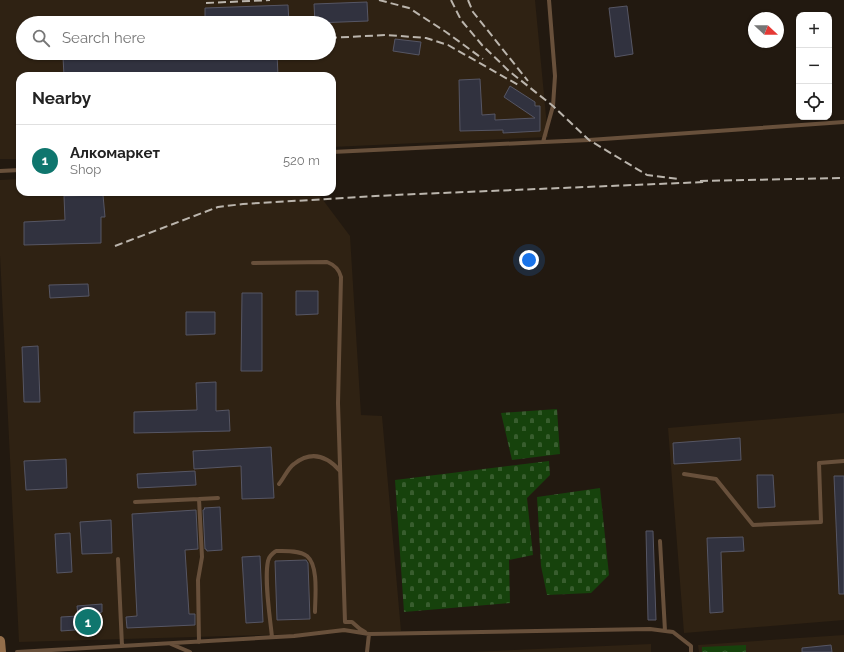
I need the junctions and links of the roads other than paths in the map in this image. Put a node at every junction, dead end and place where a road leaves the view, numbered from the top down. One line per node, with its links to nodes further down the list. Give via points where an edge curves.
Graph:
1 (549, 0): 3 (lane, via 555,76 553,106)
2 (844, 122): 3 (lane)
3 (544, 142): 4 (lane)
4 (336, 152)
5 (16, 170): 6 (lane)
6 (0, 171)
7 (253, 263): 9 (lane, via 327,262 337,267 340,273)
8 (844, 462): 10 (lane, via 819,463 821,522 753,525 716,479)
9 (340, 472): 11 (lane, via 326,458 306,458 294,464); 18 (lane)
10 (684, 474)
11 (279, 484)
12 (218, 498): 13 (lane)
13 (200, 499): 14 (lane); 24 (lane, via 202,557 198,580)
14 (135, 502)
15 (660, 541): 20 (lane)
16 (118, 559): 26 (lane)
17 (315, 612): 22 (lane, via 316,585 312,565 307,557 276,551 268,560 267,578)
18 (345, 622): 19 (lane); 21 (lane, via 352,622)
19 (344, 630): 21 (lane); 22 (lane)
20 (665, 631): 21 (lane, via 650,629); 32 (lane, via 673,632 691,646)
21 (369, 634): 31 (lane)
22 (272, 637): 24 (lane)
23 (0, 641): 28 (street)
24 (199, 642): 25 (lane)
25 (169, 643): 26 (lane); 30 (lane)
26 (122, 646): 27 (lane)
27 (43, 651): 29 (lane)
28 (1, 652)
29 (17, 652)
30 (190, 652)
31 (367, 652)
32 (691, 652)

